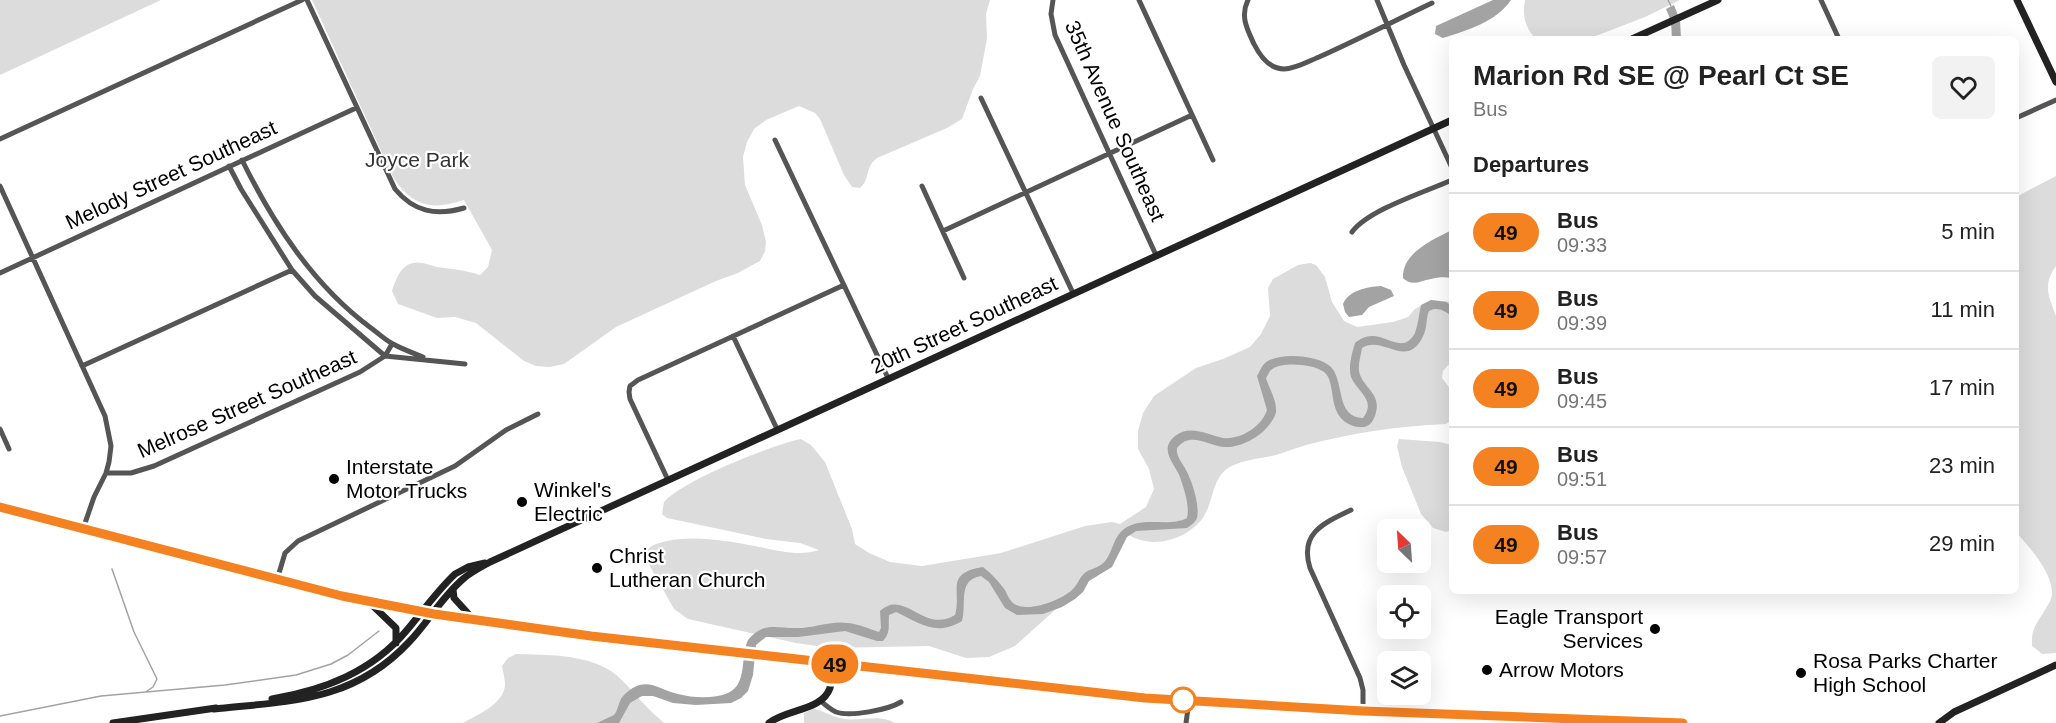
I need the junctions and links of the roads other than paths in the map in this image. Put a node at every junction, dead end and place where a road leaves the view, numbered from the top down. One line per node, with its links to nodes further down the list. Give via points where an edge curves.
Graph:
1 (302, 0): 22 (street)
2 (307, 0): 17 (street)
3 (1053, 0): 24 (street, 35th Avenue Southeast, via 1055,35)
4 (1139, 0): 18 (street)
5 (1248, 0): 11 (street, via 1244,22 1258,53 1270,65 1284,69)
6 (1377, 0): 11 (street)
7 (1718, 0): 12 (street)
8 (1821, 0): 13 (street)
9 (2017, 0): 14 (street)
10 (1432, 3): 11 (street)
11 (1386, 25): 21 (street)
12 (1638, 36)
13 (1838, 36)
14 (2056, 82)
15 (981, 98): 32 (street)
16 (2056, 100): 19 (street)
17 (356, 108): 25 (street, Melody Street Southeast); 33 (street, via 389,179 403,198 420,210 431,212)
18 (1192, 115): 24 (street); 26 (street)
19 (2019, 117)
20 (1449, 121): 21 (street, 20th Street Southeast)
21 (1434, 128): 27 (street); 36 (street, 20th Street Southeast)
22 (0, 139)
23 (775, 140): 41 (street)
24 (1110, 153): 32 (street); 36 (street, 35th Avenue Southeast)
25 (242, 160): 28 (street, Melody Street Southeast); 44 (street, via 276,222 306,264 359,319)
26 (1213, 160)
27 (1449, 161)
28 (229, 166): 37 (street, Melody Street Southeast); 38 (street)
29 (1449, 181): 35 (street, via 1372,215)
30 (0, 186): 37 (street)
31 (922, 186): 34 (street)
32 (1026, 193): 34 (street); 42 (street)
33 (464, 208)
34 (943, 231): 40 (street)
35 (1352, 232)
36 (1156, 255): 42 (street, 20th Street Southeast)
37 (33, 258): 39 (street, Melody Street Southeast); 48 (street)
38 (292, 270): 45 (street, via 315,296); 48 (street)
39 (0, 273)
40 (964, 278)
41 (844, 285): 43 (street); 49 (street)
42 (1073, 293): 49 (street, 20th Street Southeast)
43 (734, 336): 52 (street); 55 (street, via 630,386 630,399)
44 (392, 344): 45 (street, Melrose Street Southeast); 46 (street)
45 (385, 356): 46 (street); 54 (street, Melrose Street Southeast, via 360,372 154,466 131,473)
46 (427, 359): 47 (street)
47 (465, 364)
48 (82, 366): 54 (street, via 110,435)
49 (888, 378): 52 (street, 20th Street Southeast)
50 (538, 414): 60 (street, via 506,430 454,466 298,541 285,553)
51 (0, 429): 53 (street)
52 (777, 429): 55 (street, 20th Street Southeast)
53 (9, 449)
54 (106, 473): 58 (street)
55 (668, 480): 59 (street, 20th Street Southeast)
56 (0, 507): 58 (street)
57 (1351, 510): 73 (street, via 1314,532 1307,555 1360,678)
58 (83, 529): 60 (street)
59 (490, 562): 61 (street, 20th Street Southeast); 63 (street, 20th Street Southeast, via 455,574)
60 (277, 580): 62 (street)
61 (453, 590): 64 (street, 20th Street Southeast); 65 (street, via 454,598)
62 (369, 602): 63 (street); 66 (street, via 396,627)
63 (422, 612): 64 (street); 66 (street, 20th Street Southeast)
64 (434, 614): 65 (street); 72 (street, 20th Street Southeast, via 386,664 341,690 297,700)
65 (474, 620): 67 (street)
66 (396, 643): 72 (street, 20th Street Southeast, via 368,665 322,688)
67 (833, 663): 69 (street, via 830,687); 70 (street)
68 (2056, 665): 78 (street, via 1954,712)
69 (820, 700): 71 (street, via 834,711 845,713 883,710); 75 (street)
70 (1189, 701): 73 (street); 76 (street)
71 (901, 702)
72 (214, 709): 74 (street, 20th Street Southeast)
73 (1363, 711): 77 (street)
74 (113, 723)
75 (769, 723)
76 (1186, 723)
77 (1683, 723)
78 (1939, 723)

